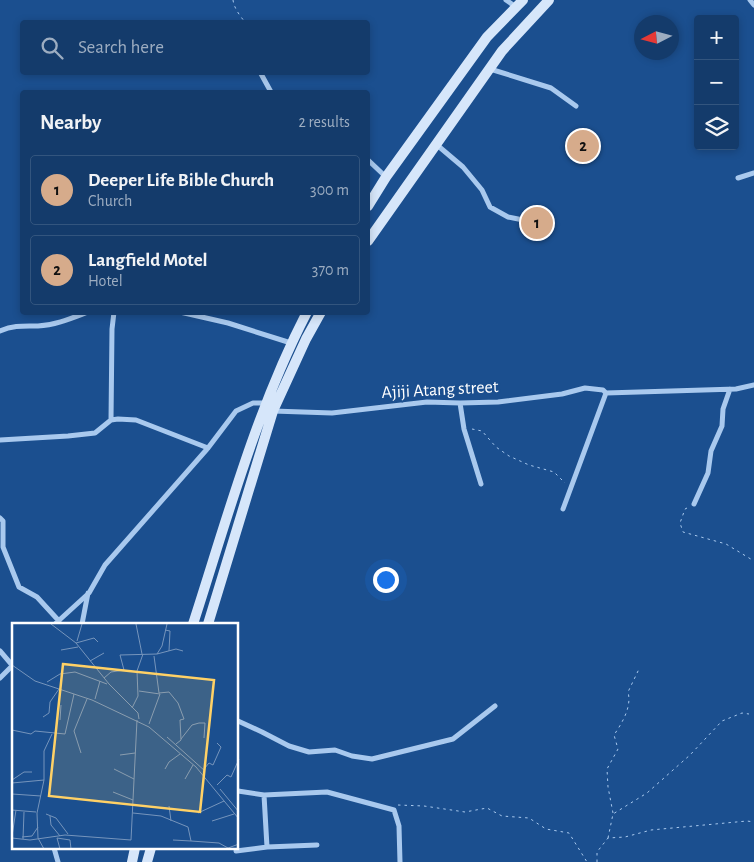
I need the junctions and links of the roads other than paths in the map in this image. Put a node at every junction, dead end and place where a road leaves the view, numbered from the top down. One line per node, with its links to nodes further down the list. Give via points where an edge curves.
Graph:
1 (506, 0): 4 (street)
2 (550, 0): 6 (main road, via 502,51)
3 (750, 0): 5 (street)
4 (519, 4): 13 (main road, via 487,37)
5 (754, 5)
6 (490, 70): 9 (street, via 551,88); 10 (main road)
7 (262, 75): 8 (street)
8 (270, 90)
9 (576, 106)
10 (437, 145): 16 (street, via 463,167 482,190 490,207 508,218); 17 (main road)
11 (370, 162): 13 (street)
12 (754, 173): 14 (street)
13 (386, 177): 15 (main road)
14 (738, 178)
15 (370, 203)
16 (533, 222)
17 (370, 238)
18 (80, 315): 23 (street, via 60,322 5,327)
19 (114, 315): 31 (street)
20 (193, 315): 24 (street)
21 (305, 315): 24 (main road)
22 (319, 315): 30 (main road)
23 (0, 331)
24 (291, 343): 28 (main road)
25 (754, 385): 26 (street, Ajiji Atang street)
26 (730, 389): 27 (street, Ajiji Atang street); 35 (street, via 723,409 722,426 711,451 708,473)
27 (606, 393): 29 (street, Ajiji Atang street, via 585,388 562,394); 36 (street)
28 (265, 403): 33 (street, via 252,402 236,411); 41 (main road)
29 (460, 404): 30 (street, Ajiji Atang street, via 427,402 326,414); 34 (street, via 472,460)
30 (273, 411): 42 (main road)
31 (111, 420): 32 (street, via 95,433); 33 (street, via 136,420)
32 (0, 440)
33 (208, 448): 38 (street, via 105,565)
34 (481, 484)
35 (694, 504)
36 (564, 509)
37 (0, 518): 39 (street, via 3,521 3,547 20,587 36,597)
38 (88, 592): 39 (street); 40 (street)
39 (57, 623)
40 (82, 623)
41 (193, 623)
42 (208, 623)
43 (0, 651): 44 (street)
44 (12, 664)
45 (12, 666): 46 (street)
46 (0, 678)
47 (495, 706): 48 (street, via 454,739 372,759 335,750 310,752 289,746)
48 (239, 721)
49 (239, 791): 50 (street)
50 (264, 795): 52 (street); 54 (street, via 326,792 394,810 399,826)
51 (317, 845): 52 (street)
52 (267, 847): 53 (street)
53 (236, 851)
54 (400, 862)

